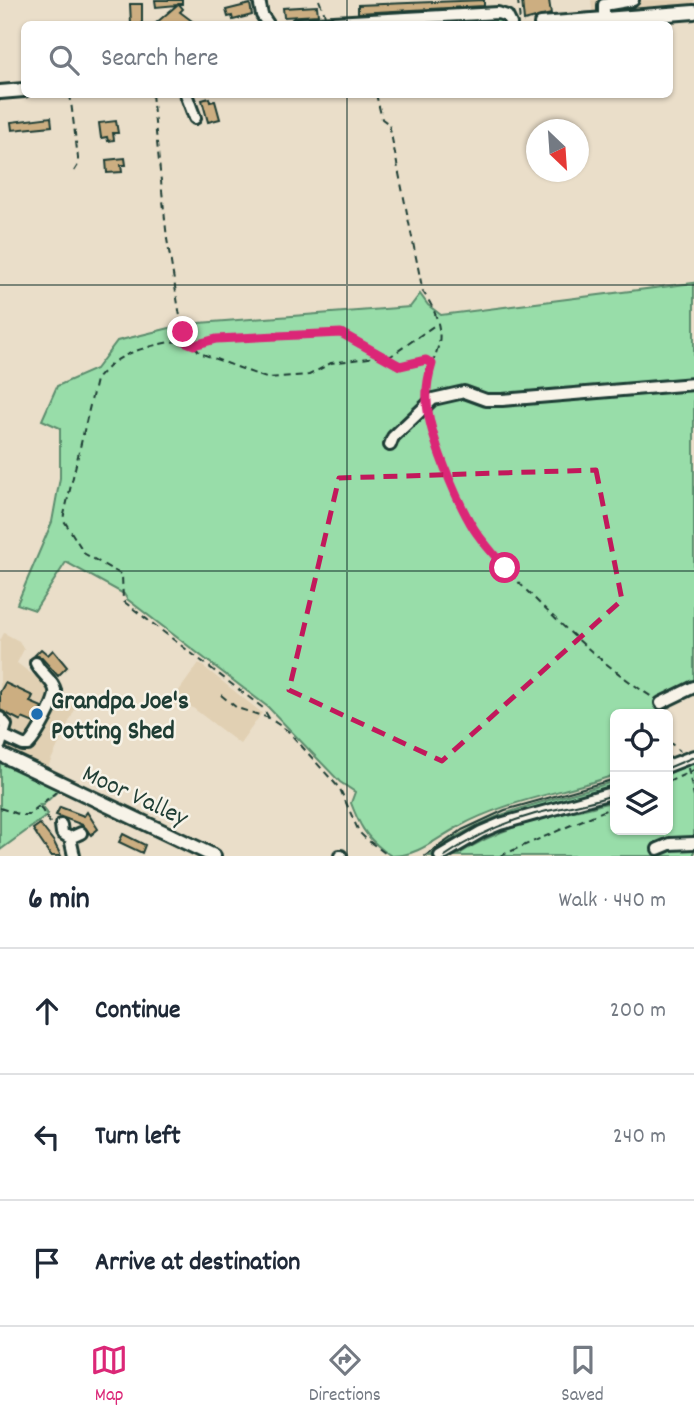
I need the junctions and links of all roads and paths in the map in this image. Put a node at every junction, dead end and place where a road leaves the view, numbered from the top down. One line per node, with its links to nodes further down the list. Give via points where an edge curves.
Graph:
1 (259, 0): 7 (street)
2 (318, 0): 8 (path)
3 (518, 0): 11 (path)
4 (633, 0): 6 (street, via 604,5)
5 (694, 12): 6 (main road)
6 (604, 20): 12 (main road)
7 (262, 21)
8 (328, 21)
9 (348, 21): 10 (street, via 498,13)
10 (510, 21)
11 (521, 21)
12 (588, 21)
13 (21, 90): 14 (main road)
14 (0, 92)
15 (70, 98): 20 (path, via 78,158)
16 (152, 98): 22 (path, via 167,239)
17 (188, 98): 19 (street)
18 (377, 98): 21 (path, via 382,119 389,124 419,275 434,306)
19 (195, 118)
20 (73, 173)
21 (436, 324): 25 (path); 26 (path, via 440,341)
22 (184, 341): 23 (path); 35 (path, via 124,355 96,380 63,519 85,554 122,575 123,601 263,708)
23 (194, 345): 24 (path, via 216,339 341,333); 24 (path, via 200,353 266,378 309,375 331,363)
24 (383, 356): 25 (path)
25 (387, 358): 26 (path, via 400,366 426,360)
26 (432, 364): 28 (path)
27 (694, 384): 28 (street, via 502,400 464,392 433,399)
28 (427, 405): 29 (street); 33 (path, via 447,471 476,533 569,633)
29 (390, 445)
30 (36, 663): 36 (street, via 55,696 29,745)
31 (694, 687): 33 (street)
32 (221, 695): 35 (path, via 237,708)
33 (661, 702)
34 (0, 718): 36 (street, via 6,725)
35 (269, 718): 54 (path, via 288,731 330,776 347,801 359,832)
36 (2, 741)
37 (673, 744): 39 (path)
38 (0, 754): 44 (main road, Moor Valley)
39 (682, 755)
40 (690, 759): 41 (street); 42 (path)
41 (673, 764)
42 (692, 771): 43 (path); 46 (path)
43 (673, 780)
44 (65, 785): 47 (path, via 27,815); 53 (main road, Moor Valley)
45 (610, 794): 55 (street, via 508,821)
46 (694, 797)
47 (0, 808)
48 (610, 808): 56 (path)
49 (61, 825): 52 (street, via 62,833 76,835)
50 (694, 843): 51 (street)
51 (658, 849)
52 (74, 856)
53 (214, 856)
54 (389, 856)
55 (440, 856)
56 (500, 856)

